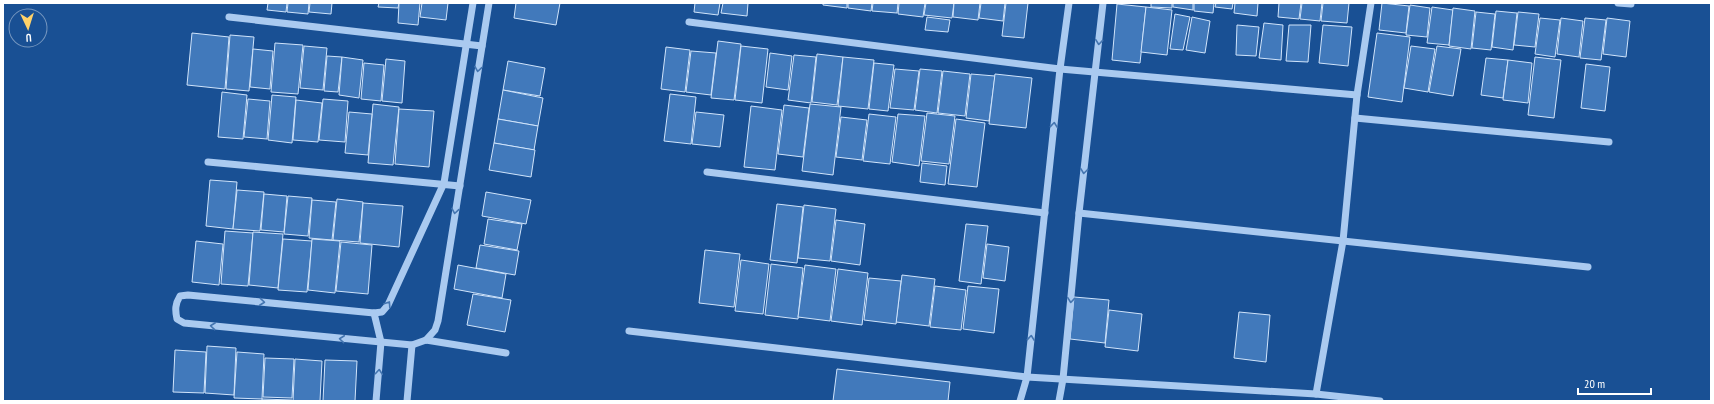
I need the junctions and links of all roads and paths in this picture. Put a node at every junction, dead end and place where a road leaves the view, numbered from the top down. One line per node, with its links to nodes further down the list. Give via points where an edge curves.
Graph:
1 (473, 3): 10 (street)
2 (488, 3): 11 (street)
3 (1069, 3): 12 (street)
4 (1103, 3): 13 (street, one-way to 13)
5 (1371, 3): 14 (street)
6 (1618, 3): 7 (street)
7 (1631, 4)
8 (229, 17): 10 (street)
9 (689, 22): 12 (street)
10 (466, 45): 11 (street); 19 (street)
11 (482, 46): 20 (street, one-way to 20)
12 (1060, 69): 13 (street); 21 (street, one-way to 12)
13 (1096, 72): 14 (street); 22 (street, one-way to 22)
14 (1357, 95): 15 (street)
15 (1354, 118): 16 (street); 23 (street)
16 (1609, 142)
17 (208, 162): 19 (street)
18 (707, 172): 21 (street)
19 (444, 183): 20 (street); 25 (street, one-way to 19, via 382,312 388,305)
20 (460, 186): 27 (street, one-way to 27, via 438,321 435,330)
21 (1045, 213): 31 (street, one-way to 21)
22 (1079, 214): 23 (street); 32 (street, one-way to 32)
23 (1343, 241): 24 (street); 33 (street)
24 (1588, 267)
25 (374, 313): 28 (street); 28 (street, one-way to 25, via 184,323 177,319 175,311 180,296 188,295)
26 (629, 331): 31 (street)
27 (426, 340): 29 (street); 30 (street)
28 (381, 342): 29 (street); 34 (street, one-way to 28)
29 (412, 346): 35 (street)
30 (506, 353)
31 (1027, 377): 32 (street); 36 (street)
32 (1063, 379): 33 (street); 37 (street)
33 (1316, 394): 38 (street)
34 (376, 401)
35 (407, 401)
36 (1020, 401)
37 (1059, 401)
38 (1380, 401)

